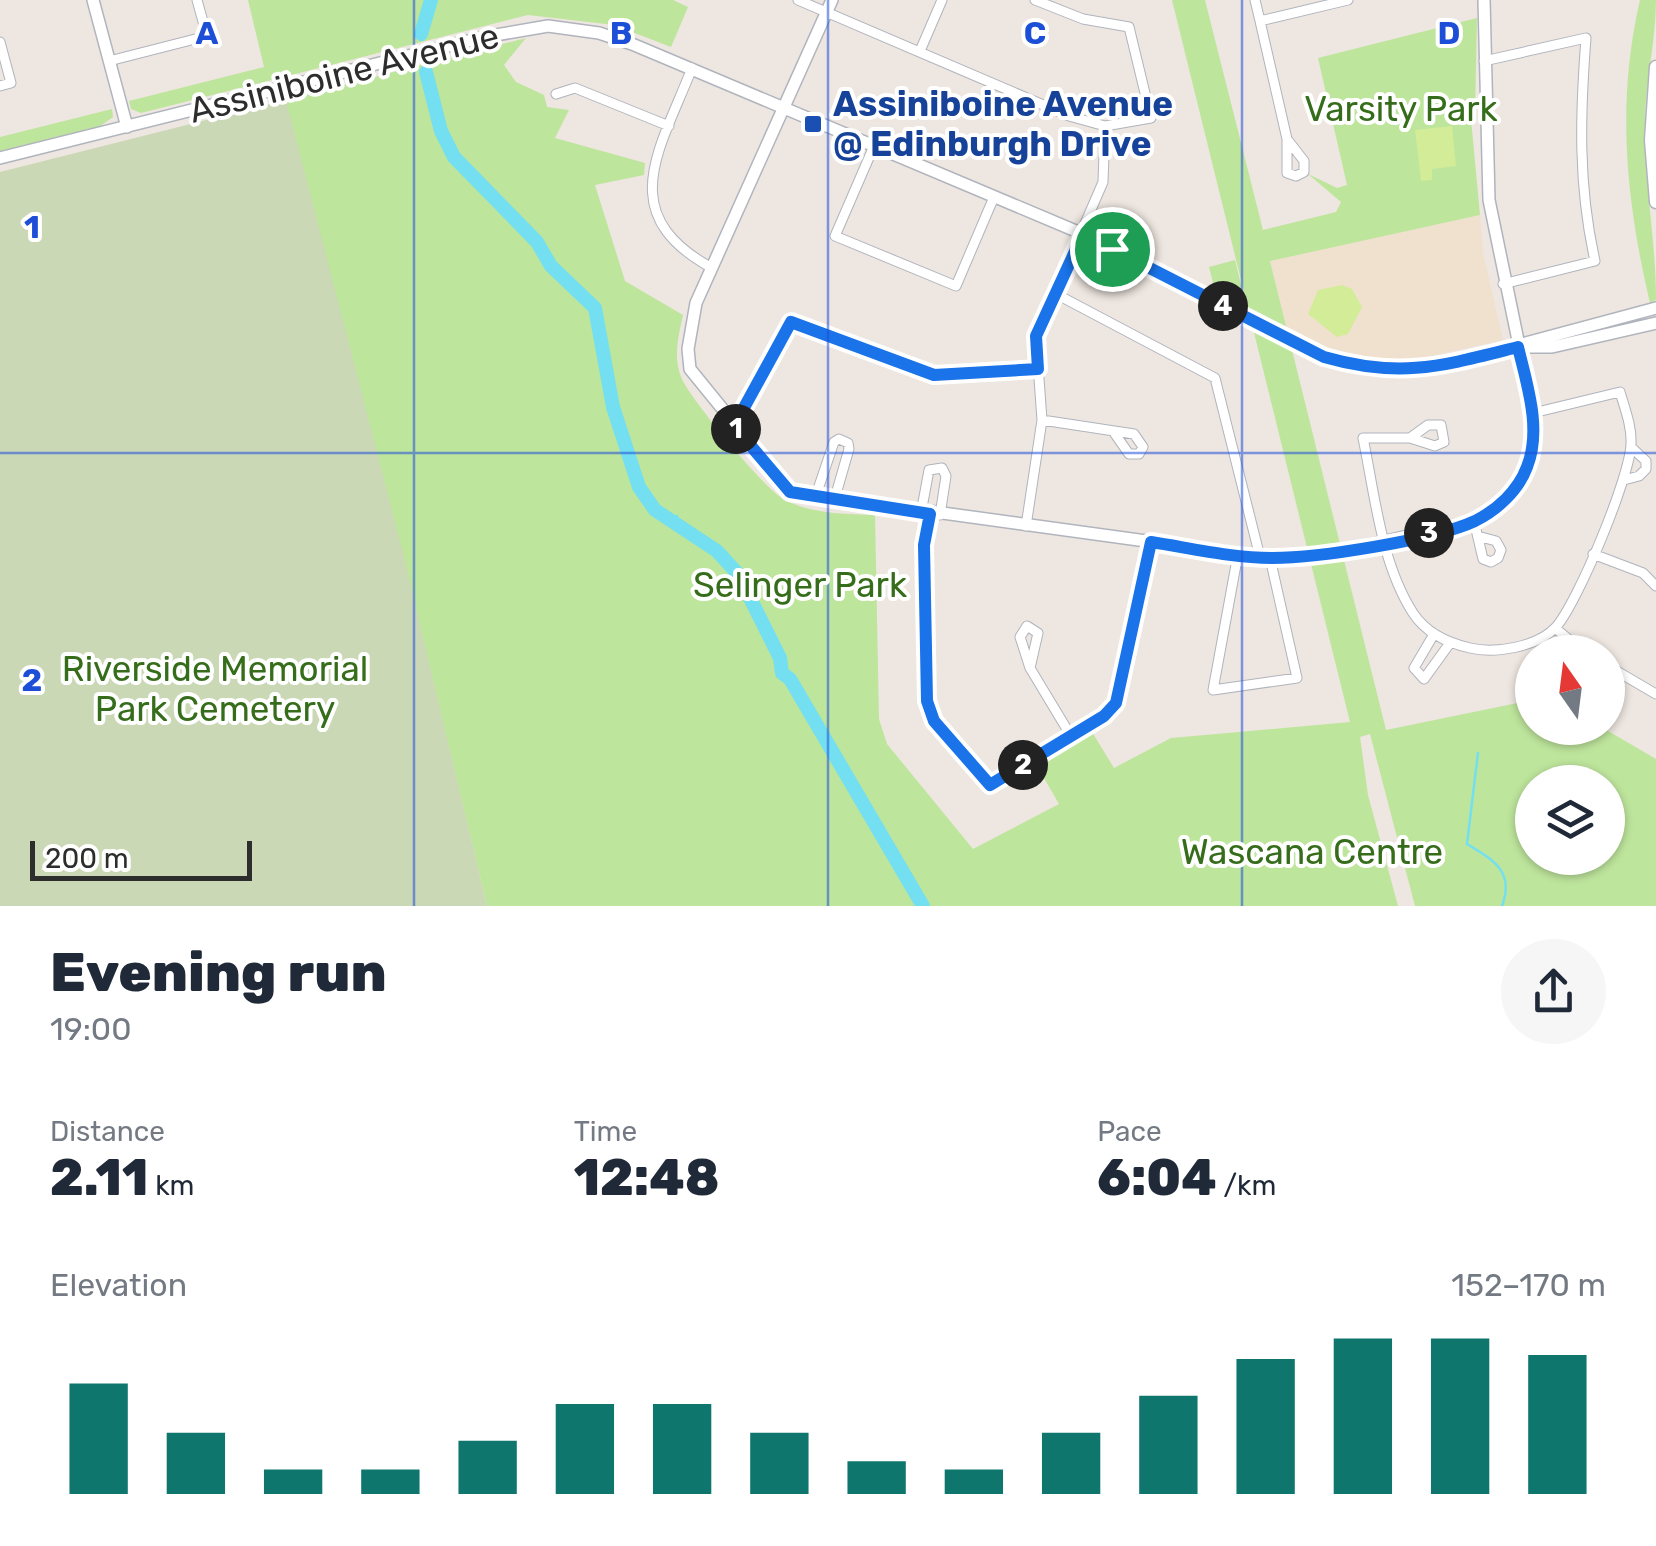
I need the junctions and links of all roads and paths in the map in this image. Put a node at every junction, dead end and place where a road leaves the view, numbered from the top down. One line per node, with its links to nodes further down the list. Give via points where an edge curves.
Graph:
1 (93, 0): 13 (street)
2 (198, 0): 13 (street, via 207,36)
3 (798, 0): 9 (street)
4 (942, 0): 12 (street)
5 (1035, 0): 22 (street, via 1083,19 1130,27 1151,118)
6 (1254, 0): 10 (street)
7 (1348, 0): 10 (street)
8 (1484, 0): 14 (street)
9 (829, 6): 12 (street); 19 (street)
10 (1260, 21): 23 (street)
11 (0, 42): 17 (street, via 10,84)
12 (920, 52): 22 (street)
13 (109, 61): 20 (street)
14 (1484, 61): 30 (street, via 1488,200); 30 (street, via 1586,38 1578,133 1595,261)
15 (1656, 67): 27 (main road)
16 (692, 68): 19 (street, Assiniboine Avenue); 20 (street, Assiniboine Avenue, via 599,33 537,27); 21 (street)
17 (0, 86)
18 (556, 94): 21 (street, via 575,88)
19 (787, 108): 24 (street, Assiniboine Avenue); 29 (street)
20 (127, 126): 25 (street, Assiniboine Avenue)
21 (669, 126): 29 (street, via 651,173 655,214 678,248)
22 (1104, 126): 28 (street, via 1104,182)
23 (1287, 139)
24 (874, 146): 26 (street, Assiniboine Avenue); 26 (street, via 835,236 956,286)
25 (0, 158)
26 (994, 197): 28 (street, Assiniboine Avenue)
27 (1656, 202)
28 (1083, 234): 31 (street); 34 (street, Assiniboine Avenue, via 1324,357 1364,368 1403,371)
29 (712, 268): 38 (street, via 693,314 690,369)
30 (1503, 284): 34 (street)
31 (1056, 294): 35 (street, via 1036,336); 53 (street, via 1214,378)
32 (1656, 308): 34 (street, Assiniboine Avenue)
33 (1656, 323): 34 (street, Assiniboine Avenue, via 1552,347)
34 (1518, 347): 36 (street)
35 (1038, 369): 37 (street); 38 (street, via 934,375 791,322)
36 (1533, 414): 41 (street, via 1620,392); 46 (street, via 1528,466 1511,496)
37 (1042, 420): 39 (street); 47 (street)
38 (734, 426): 43 (street, via 790,492)
39 (1115, 434)
40 (1410, 438): 50 (street, via 1362,438)
41 (1631, 447): 42 (street); 42 (street, via 1646,468)
42 (1624, 480): 52 (street)
43 (815, 498): 44 (street); 44 (street, via 839,440 848,449)
44 (834, 501): 45 (street)
45 (930, 514): 47 (street); 64 (street, via 924,545 926,679 934,721 990,785)
46 (1474, 521): 48 (street); 50 (street)
47 (1026, 526): 49 (street)
48 (1481, 537)
49 (1151, 542): 51 (street); 64 (street, via 1116,703)
50 (1385, 543): 53 (street); 58 (street, via 1414,616)
51 (1238, 554): 53 (street); 53 (street, via 1213,690 1297,678)
52 (1593, 554): 55 (street); 57 (street)
53 (1265, 557)
54 (1656, 570): 55 (street)
55 (1642, 574): 56 (street)
56 (1656, 586)
57 (1555, 628): 59 (street); 60 (street, via 1518,648)
58 (1434, 634): 60 (street); 60 (street, via 1414,668 1424,679)
59 (1563, 635)
60 (1450, 643)
61 (1030, 668): 64 (street)
62 (1625, 676): 63 (street)
63 (1656, 694)
64 (1071, 736)

